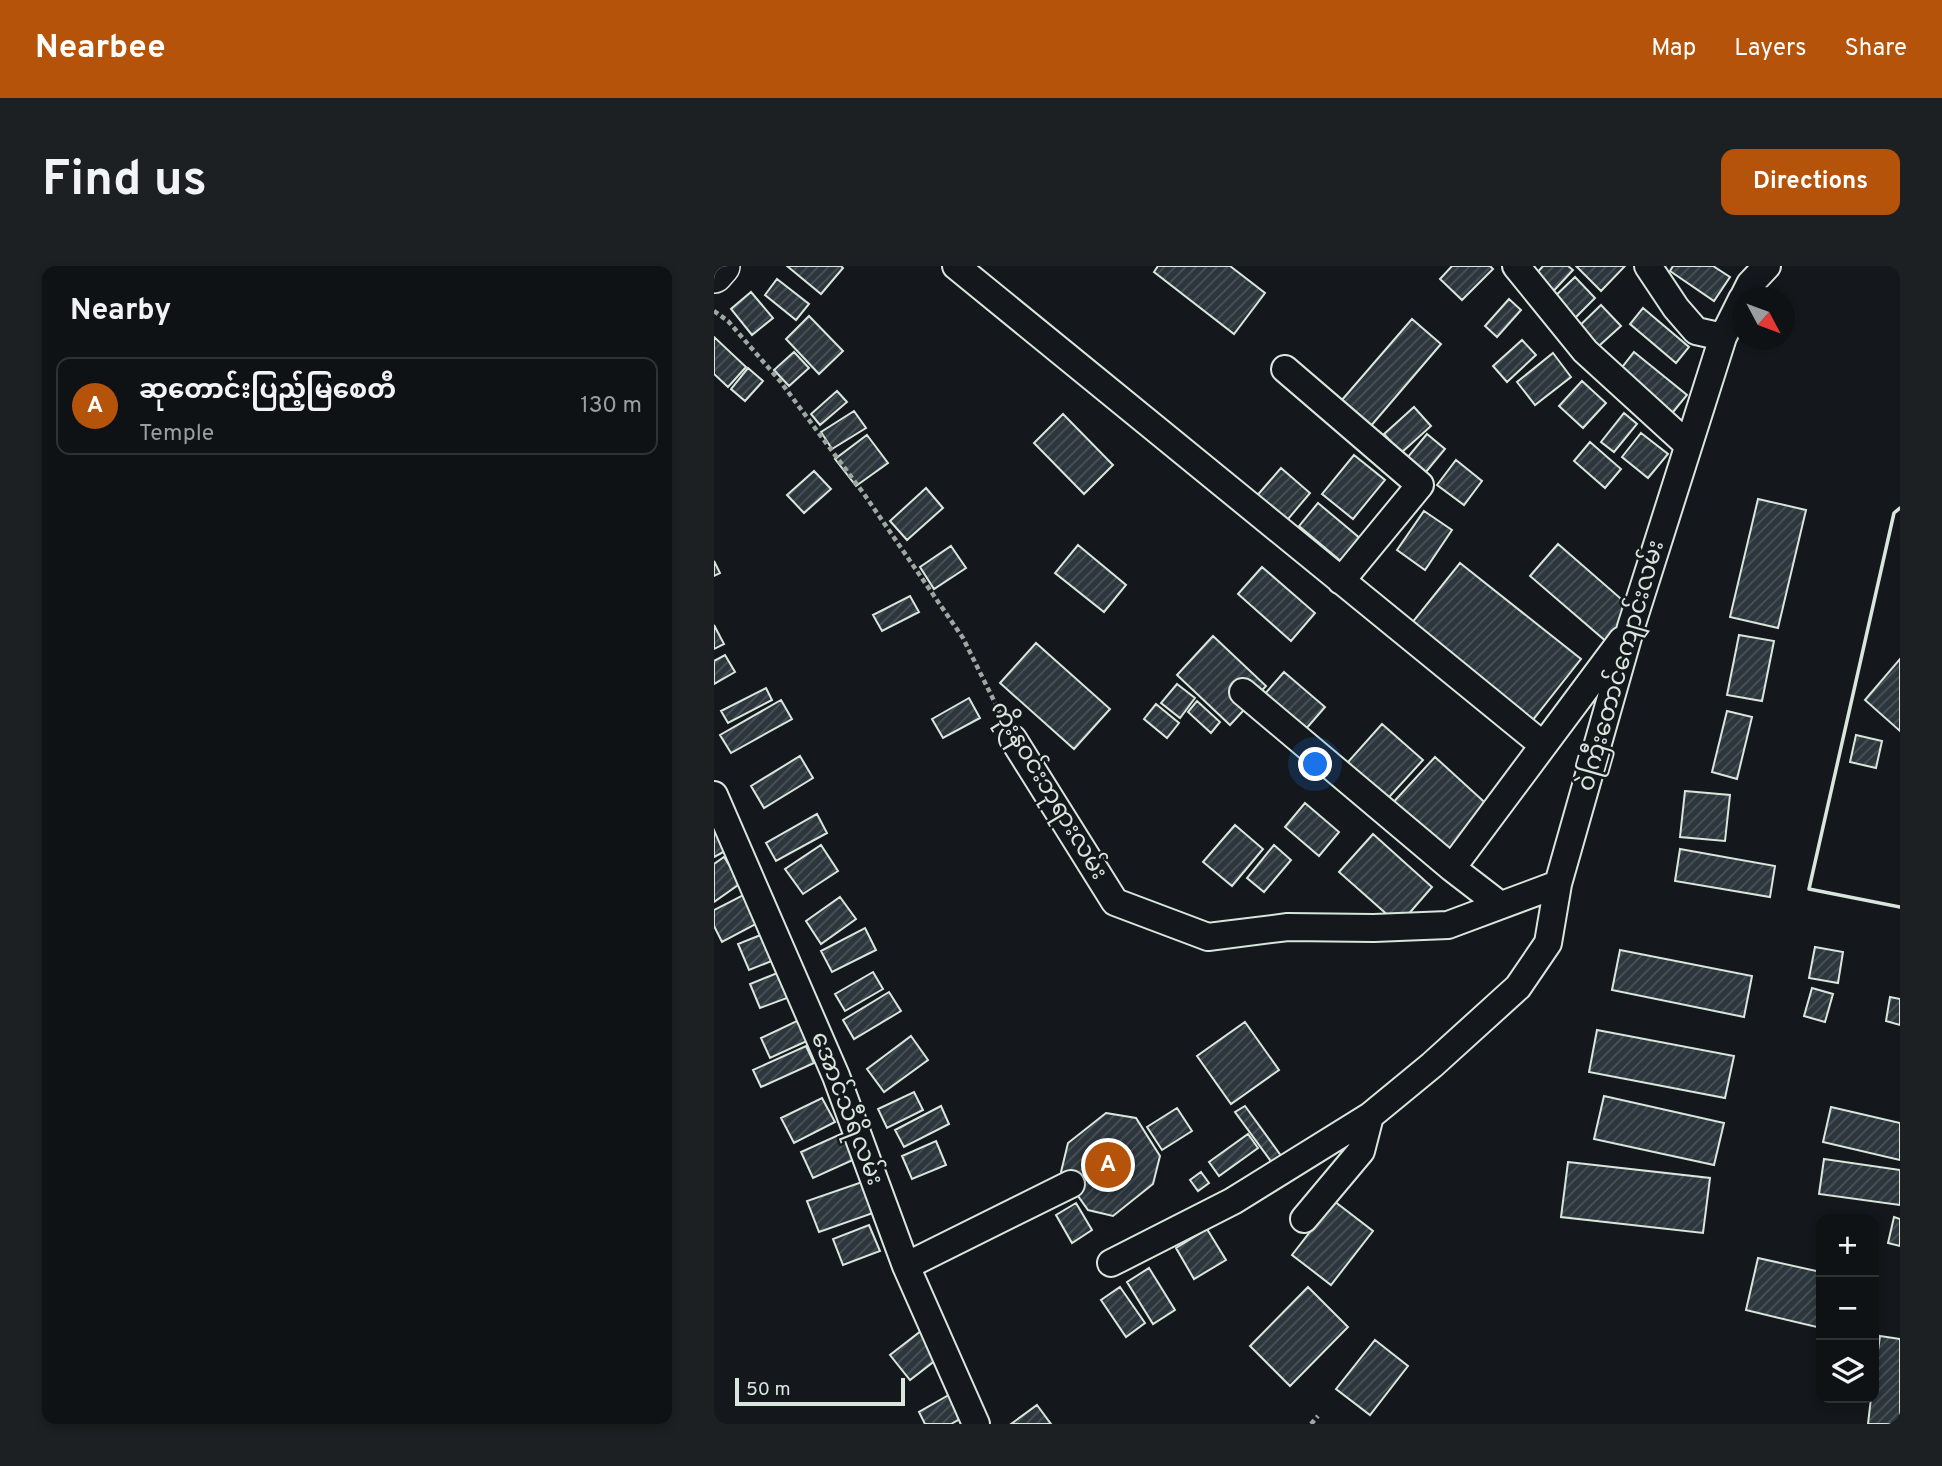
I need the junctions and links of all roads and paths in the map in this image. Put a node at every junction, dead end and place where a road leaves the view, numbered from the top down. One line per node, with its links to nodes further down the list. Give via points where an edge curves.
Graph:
1 (721, 266): 6 (highway)
2 (956, 266): 13 (street)
3 (1516, 266): 12 (street, via 1585,351)
4 (1648, 266): 10 (street, via 1696,331)
5 (1767, 266): 7 (street, ဝဲကြီးတောင်ကျောင်းလမ်း)
6 (714, 274)
7 (1748, 287)
8 (714, 311): 16 (path, ကိုးနဝင်းဘုရားလမ်း, via 780,381 864,494 964,638)
9 (1732, 319): 10 (street, ဝဲကြီးတောင်ကျောင်းလမ်း)
10 (1723, 337): 12 (street, ဝဲကြီးတောင်ကျောင်းလမ်း)
11 (1285, 369): 13 (street, via 1420,485)
12 (1688, 445): 14 (street, ဝဲကြီးတောင်ကျောင်းလမ်း)
13 (1341, 581): 17 (street)
14 (1631, 627): 17 (street); 20 (street, ဝဲကြီးတောင်ကျောင်းလမ်း)
15 (1243, 692): 19 (street)
16 (1013, 739): 21 (street, ကိုးနဝင်းဘုရားလမ်း, via 1115,902 1208,937 1288,927 1448,926)
17 (1543, 745): 19 (street)
18 (714, 795): 26 (street, အောင်သီရိလမ်း, via 835,1076)
19 (1451, 868): 21 (street)
20 (1558, 884): 21 (street, ကိုးနဝင်းဘုရားလမ်း); 22 (street, ဝဲကြီးတောင်ကျောင်းလမ်း, via 1548,943 1518,988)
21 (1500, 905)
22 (1370, 1116): 24 (street, via 1361,1151); 25 (street, ဝဲကြီးတောင်ကျောင်းလမ်း, via 1233,1201)
23 (1071, 1184): 26 (street)
24 (1304, 1219)
25 (1111, 1263)
26 (906, 1266): 28 (street, အောင်သီရိလမ်း)
27 (1318, 1416): 29 (path)
28 (976, 1424)
29 (1311, 1424)

